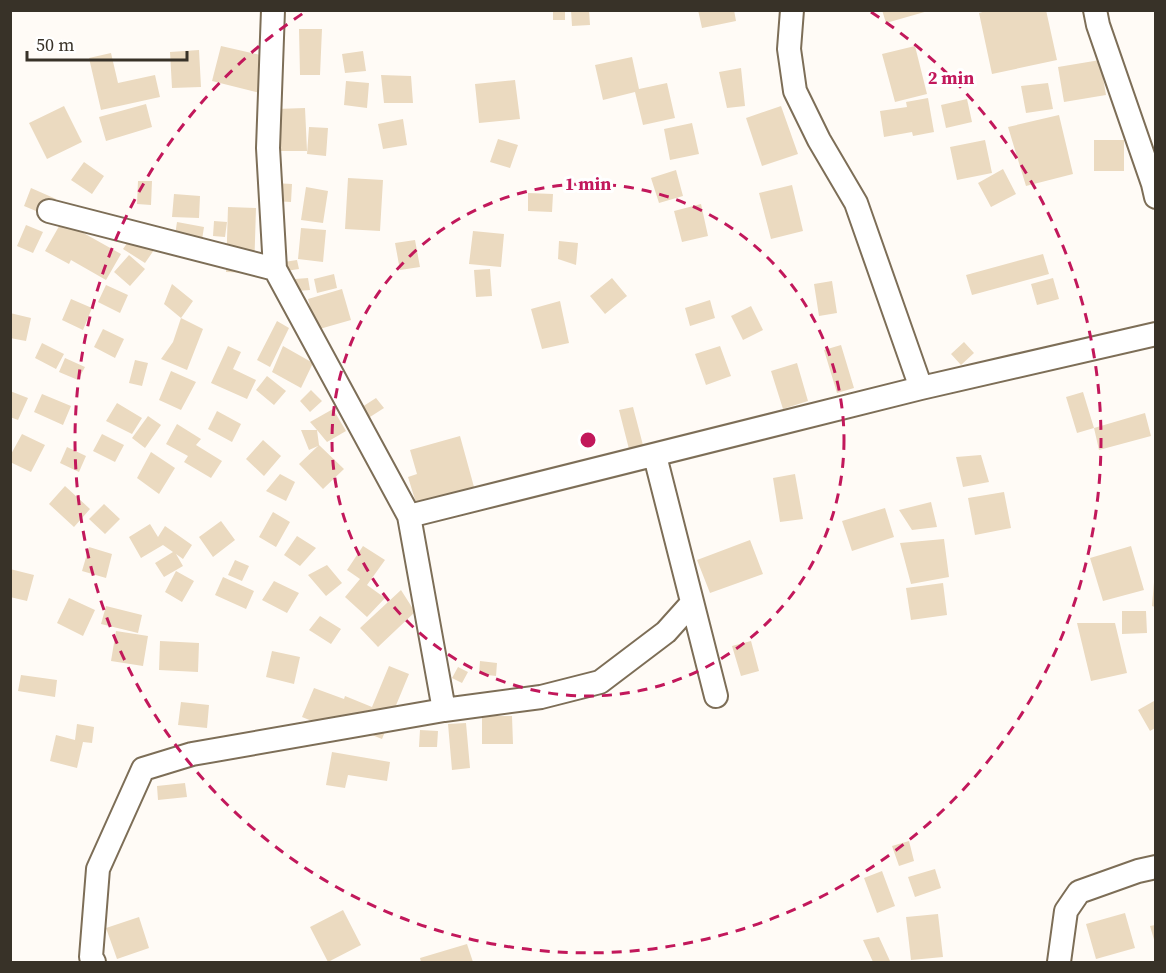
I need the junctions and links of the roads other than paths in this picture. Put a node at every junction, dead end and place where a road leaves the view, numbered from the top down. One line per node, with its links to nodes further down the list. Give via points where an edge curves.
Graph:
1 (273, 10): 6 (street, via 268,148)
2 (792, 10): 8 (street, via 789,49 795,92 856,203)
3 (1095, 10): 4 (street)
4 (1155, 197)
5 (49, 211): 6 (street)
6 (275, 269): 10 (street)
7 (1155, 334): 8 (street)
8 (921, 388): 9 (street)
9 (655, 456): 10 (street); 11 (street)
10 (409, 516): 13 (street)
11 (692, 603): 12 (street); 13 (street, via 666,632 600,682 541,697)
12 (716, 696)
13 (444, 710): 15 (street, via 192,754 143,769 98,869)
14 (1155, 867): 16 (street, via 1079,892 1066,911)
15 (93, 963)
16 (1059, 963)

